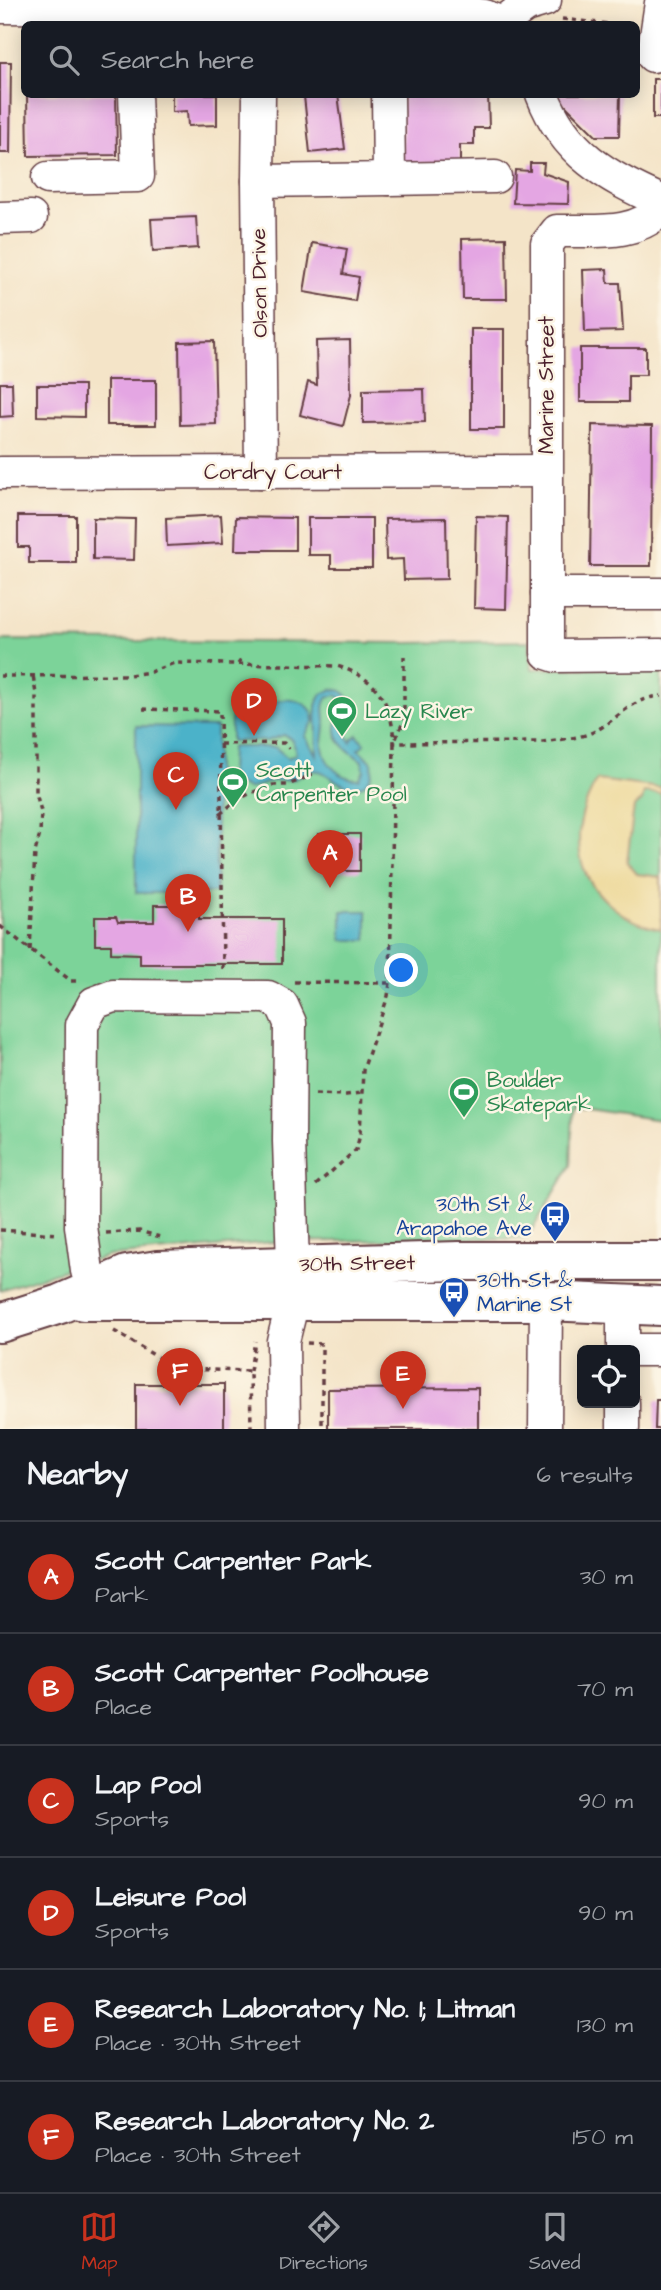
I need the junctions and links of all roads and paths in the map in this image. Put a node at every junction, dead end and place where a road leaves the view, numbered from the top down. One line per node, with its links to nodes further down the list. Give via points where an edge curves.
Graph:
1 (17, 4): 4 (street)
2 (661, 4): 10 (street)
3 (550, 10): 8 (street, via 525,6); 9 (path)
4 (133, 16): 5 (street)
5 (257, 17): 6 (street)
6 (388, 17): 7 (street, via 454,10)
7 (496, 21)
8 (507, 21)
9 (596, 21)
10 (653, 57)
11 (135, 98): 16 (street, via 138,176)
12 (259, 98): 18 (street, Olson Drive)
13 (388, 98): 17 (street)
14 (544, 98): 19 (street, via 574,147)
15 (495, 177): 17 (street)
16 (48, 178)
17 (389, 179): 18 (street)
18 (258, 181): 21 (street, Olson Drive)
19 (659, 216): 20 (street, Marine Street, via 617,229 557,232 547,244)
20 (546, 471): 21 (street, Cordry Court); 23 (street, Marine Street)
21 (261, 472): 22 (street, Cordry Court)
22 (0, 473)
23 (547, 594): 24 (street); 25 (street, Marine Street, via 547,653)
24 (661, 594)
25 (661, 654)
26 (244, 656): 28 (path)
27 (404, 656): 33 (path, via 404,720)
28 (238, 664): 29 (path, via 174,663 129,675); 33 (path, via 337,666 358,672 382,695 393,724)
29 (33, 675): 30 (path); 39 (path, via 36,793 41,811 34,852)
30 (0, 676)
31 (661, 696): 33 (path, via 646,697 593,732 568,738)
32 (143, 709): 34 (path, via 220,711)
33 (394, 743): 42 (path, via 388,996 363,1070 356,1150)
34 (220, 744): 35 (path, via 284,743); 37 (path)
35 (289, 749)
36 (312, 775): 37 (path, via 251,793)
37 (220, 814): 40 (path)
38 (0, 926): 39 (path)
39 (30, 950): 41 (path)
40 (224, 996): 41 (street, via 113,996); 46 (street, via 268,997 282,1005 290,1023)
41 (94, 1003): 49 (street, via 82,1025 81,1226 87,1271)
42 (309, 1191)
43 (0, 1230): 44 (path)
44 (60, 1234)
45 (661, 1261): 46 (main road, 30th Street, via 459,1261)
46 (293, 1283): 47 (main road, 30th Street); 49 (main road, 30th Street); 58 (street, via 283,1340)
47 (546, 1301): 48 (main road, 30th Street); 60 (street)
48 (623, 1304): 50 (main road, 30th Street); 53 (street)
49 (104, 1306): 51 (main road, 30th Street, via 81,1301 60,1304); 57 (path, via 177,1369 250,1371)
50 (661, 1306)
51 (0, 1323)
52 (306, 1337): 59 (path, via 309,1344 321,1344)
53 (623, 1345)
54 (640, 1350): 55 (street)
55 (661, 1350)
56 (623, 1408): 61 (street)
57 (251, 1429)
58 (284, 1429)
59 (322, 1429)
60 (545, 1429)
61 (623, 1429)

